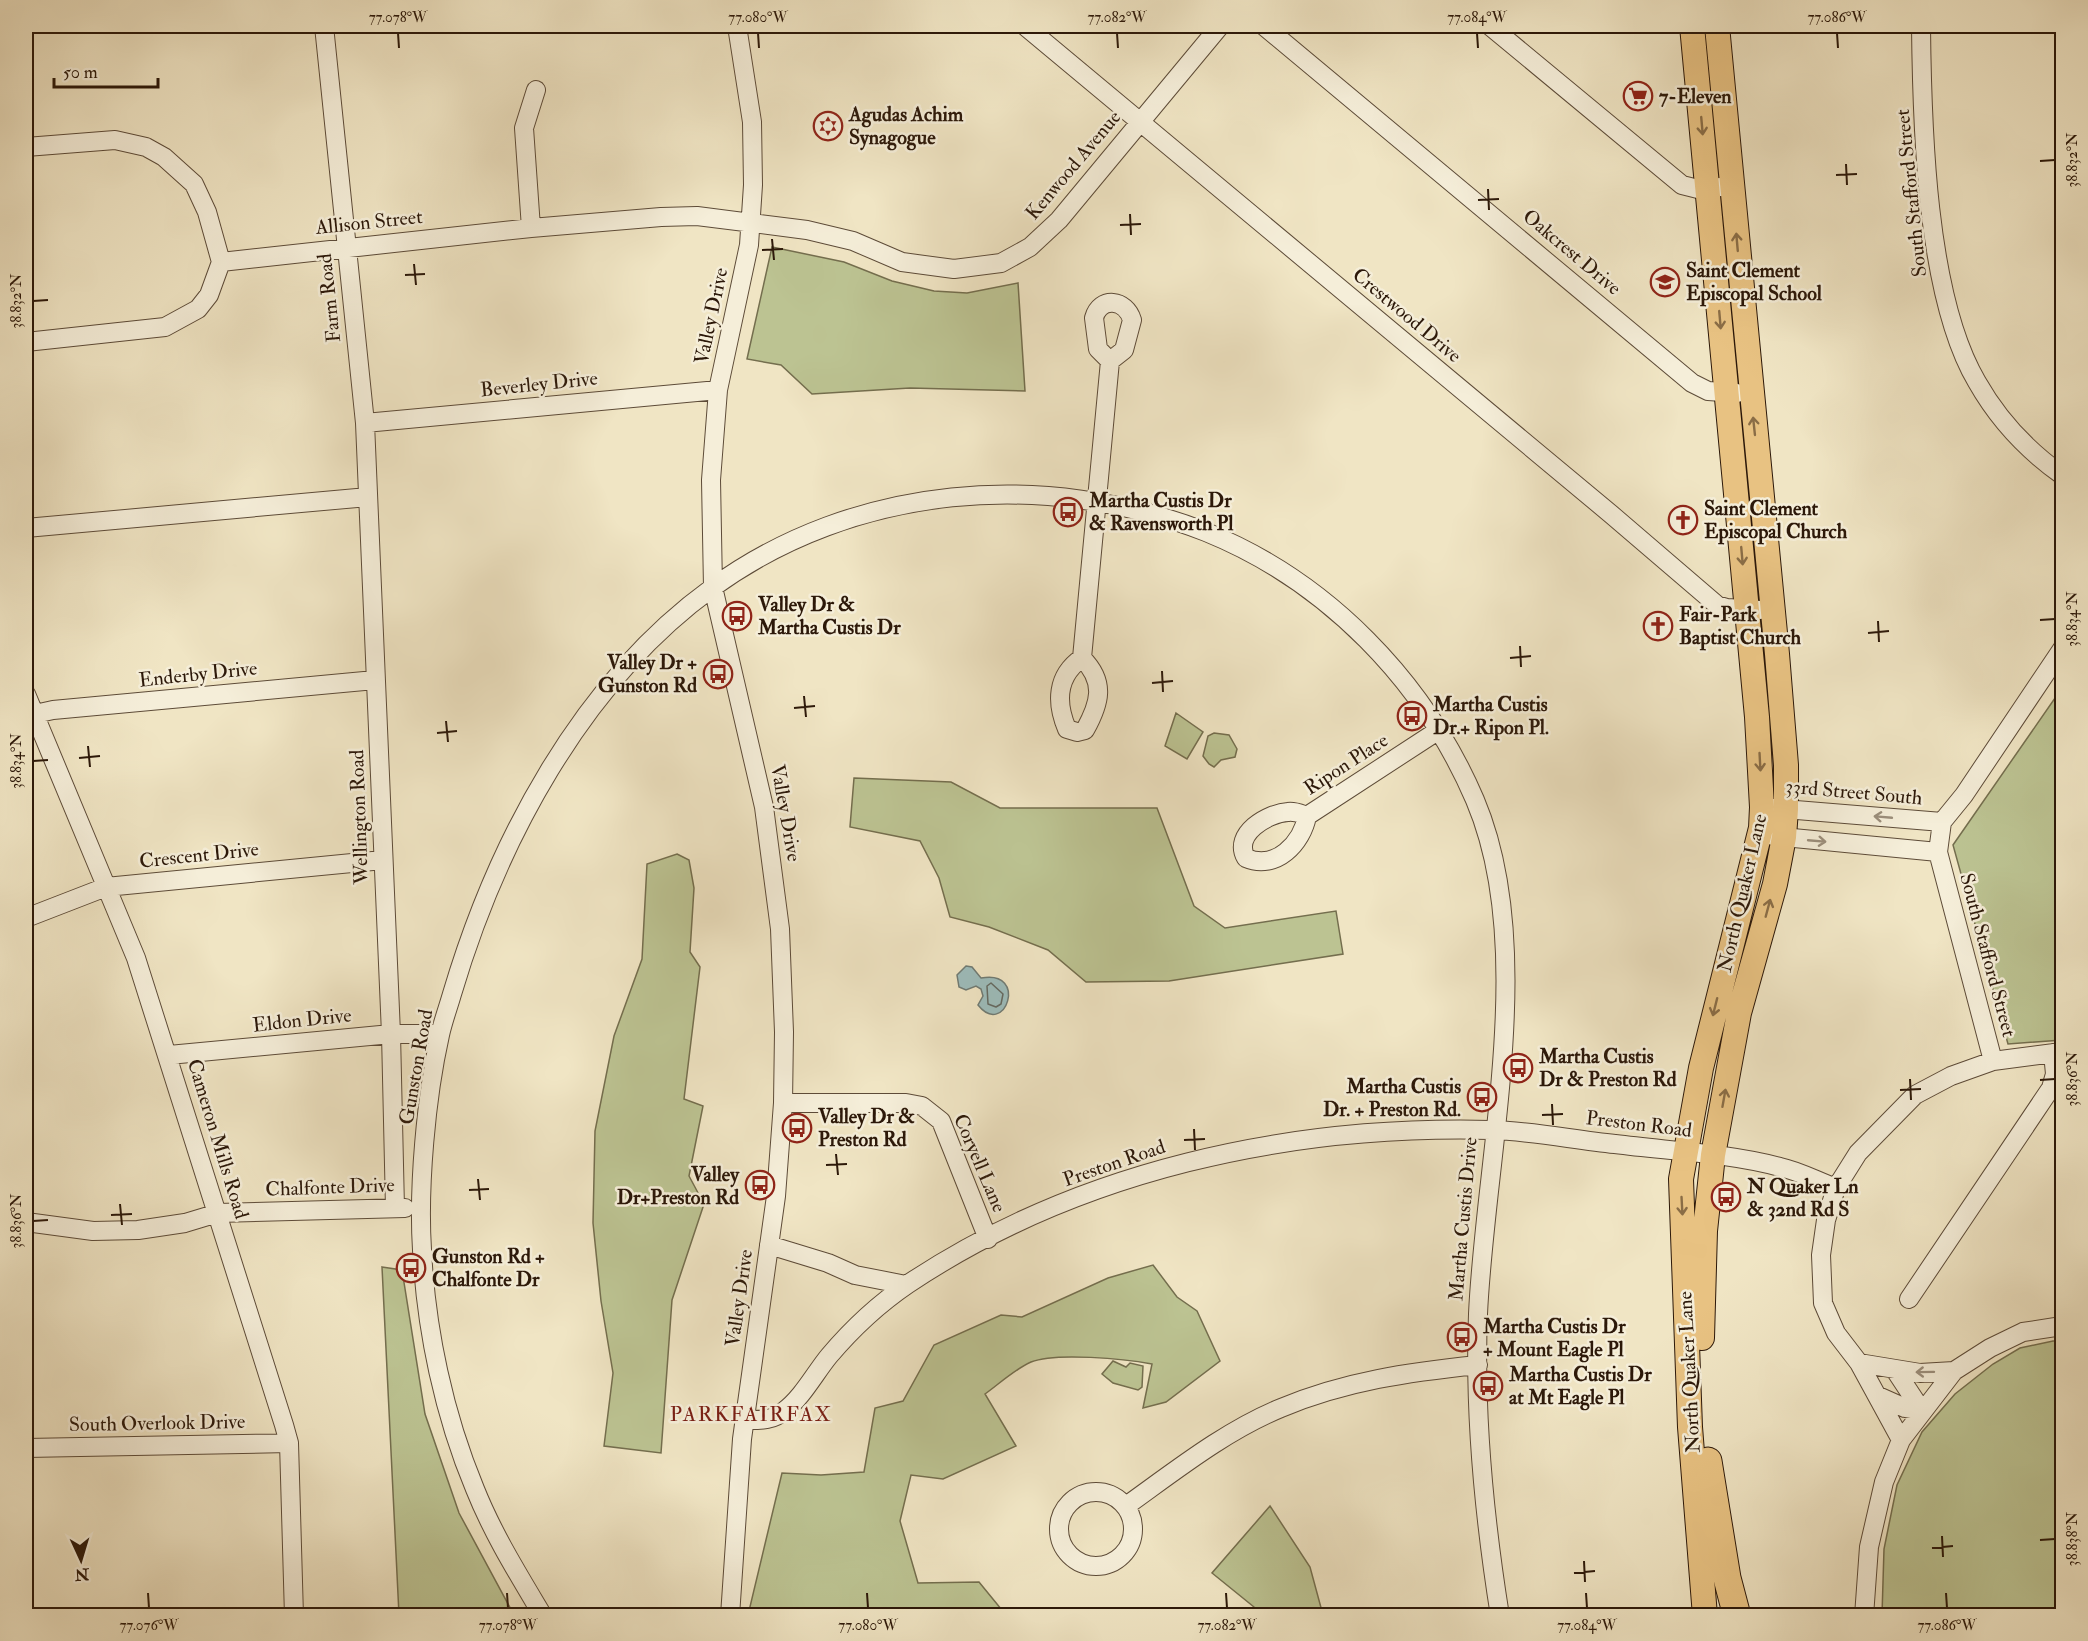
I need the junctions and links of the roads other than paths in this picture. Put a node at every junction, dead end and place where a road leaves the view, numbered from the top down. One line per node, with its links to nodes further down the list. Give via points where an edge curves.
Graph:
1 (324, 26): 17 (street, Farm Road)
2 (737, 26): 15 (street, Valley Drive, via 752,122)
3 (1024, 26): 11 (street, Crestwood Drive)
4 (1220, 26): 11 (street, Kenwood Avenue)
5 (1264, 26): 23 (street, Oakcrest Drive, via 1692,383)
6 (1490, 26): 14 (street, via 1682,185)
7 (1692, 26): 14 (main road, North Quaker Lane, one-way to 14)
8 (1717, 26): 13 (main road, North Quaker Lane)
9 (1922, 26): 25 (street, South Stafford Street, via 1930,198 1953,328 1976,382 1999,415)
10 (536, 90): 16 (street, via 524,128)
11 (1139, 122): 15 (street, Kenwood Avenue, via 1045,235 1001,263 954,269 928,267 902,262 853,241); 31 (street, Crestwood Drive, via 1717,605)
12 (26, 147): 18 (street, via 115,140 146,147 164,157 194,184 207,212)
13 (1732, 186): 14 (street); 22 (main road, North Quaker Lane, one-way to 13)
14 (1707, 188): 23 (main road, North Quaker Lane, one-way to 23)
15 (752, 223): 16 (street, Allison Street, via 717,217 661,216); 21 (street, Valley Drive)
16 (531, 228): 17 (street, Allison Street)
17 (347, 247): 18 (street, Allison Street); 24 (street, Farm Road)
18 (221, 262): 19 (street, via 209,295 198,309 165,327)
19 (26, 342)
20 (1110, 361): 28 (street)
21 (718, 390): 24 (street, Beverley Drive); 30 (street, Valley Drive, via 711,480)
22 (1751, 392): 23 (street, Oakcrest Drive); 32 (main road, North Quaker Lane, one-way to 22)
23 (1727, 394): 31 (main road, North Quaker Lane, one-way to 31)
24 (365, 423): 27 (street, Wellington Road)
25 (2056, 470): 26 (street, South Stafford Street)
26 (2062, 491)
27 (368, 497): 29 (street); 35 (street, Wellington Road)
28 (1096, 500): 30 (street, Martha Custis Drive, via 984,494 899,506 817,531 756,560); 34 (street); 38 (street, Martha Custis Drive, via 1170,519 1221,539 1305,588 1384,656)
29 (26, 528)
30 (713, 587): 49 (street, Gunston Road, via 663,630 612,684 551,769 493,876); 53 (street, Valley Drive, via 764,807 776,885 782,968)
31 (1746, 609): 32 (street, Crestwood Drive); 39 (main road, North Quaker Lane, one-way to 39, via 1757,717)
32 (1772, 610): 39 (main road, North Quaker Lane, via 1786,765)
33 (2062, 649): 41 (street)
34 (1082, 658)
35 (375, 680): 37 (street, Enderby Drive); 45 (street, Wellington Road)
36 (26, 694): 37 (street, Cameron Mills Road)
37 (29, 714): 46 (street, Cameron Mills Road)
38 (1439, 730): 40 (street, Ripon Place); 54 (street, Martha Custis Drive, via 1484,823 1498,891 1504,1011)
39 (1774, 808): 41 (street, 33rd Street South, one-way to 39); 42 (main road, North Quaker Lane); 43 (main road, North Quaker Lane)
40 (1307, 816)
41 (1942, 822): 44 (street, South Stafford Street)
42 (1759, 835): 43 (street); 55 (main road, North Quaker Lane, one-way to 55, via 1701,1068)
43 (1784, 837): 44 (street, one-way to 44); 56 (main road, North Quaker Lane, one-way to 43, via 1739,1014)
44 (1938, 852): 52 (street, South Stafford Street)
45 (383, 860): 46 (street, Crescent Drive); 48 (street, Wellington Road)
46 (106, 887): 47 (street, Crescent Drive); 51 (street, Cameron Mills Road, via 136,958)
47 (26, 918)
48 (391, 1034): 49 (street, Eldon Drive); 51 (street, Eldon Drive); 59 (street, Wellington Road)
49 (440, 1034): 58 (street, Gunston Road)
50 (2058, 1052): 52 (street); 65 (street, via 2051,1088)
51 (169, 1056): 60 (street, Cameron Mills Road)
52 (1992, 1061): 57 (street, South Stafford Street, via 1951,1076 1916,1095 1858,1153)
53 (783, 1103): 62 (street, Coryell Lane, via 922,1106 941,1121); 63 (street, Valley Drive)
54 (1494, 1130): 55 (street, Preston Road); 62 (street, Preston Road, via 1363,1132 1230,1152 1121,1182); 68 (street, Martha Custis Drive, via 1478,1312)
55 (1685, 1152): 56 (street, Preston Road); 83 (main road, North Quaker Lane, one-way to 83, via 1681,1179 1689,1398)
56 (1713, 1155): 57 (street, Preston Road, via 1782,1167); 77 (main road, North Quaker Lane, via 1701,1330)
57 (1836, 1188): 67 (street, South Stafford Street, via 1824,1236 1821,1290 1832,1325)
58 (422, 1206): 59 (street, Chalfonte Drive); 80 (street, Gunston Road, via 421,1249 427,1298 452,1426 476,1491 510,1562)
59 (395, 1208): 60 (street, Chalfonte Drive)
60 (218, 1213): 61 (street, Chalfonte Drive, via 138,1230 93,1231); 75 (street, Cameron Mills Road)
61 (26, 1222)
62 (988, 1239): 64 (street, Preston Road)
63 (769, 1245): 64 (street, via 855,1275); 73 (street, Valley Drive)
64 (906, 1285): 73 (street, Preston Road, via 843,1340 785,1411 766,1420)
65 (1909, 1299)
66 (2062, 1326): 70 (street, via 2023,1332)
67 (1859, 1363): 69 (street); 71 (street, South Stafford Street)
68 (1478, 1365): 78 (street, via 1361,1381 1280,1408 1216,1444); 82 (street, Martha Custis Drive, via 1480,1456)
69 (1895, 1370): 70 (street, one-way to 69); 72 (street)
70 (1954, 1371): 72 (street)
71 (1878, 1396): 72 (street); 74 (street, South Stafford Street)
72 (1922, 1411): 74 (street)
73 (745, 1420): 81 (street, Valley Drive)
74 (1901, 1440): 86 (street, via 1884,1482 1869,1547)
75 (289, 1443): 76 (street, South Overlook Drive); 79 (street, Cameron Mills Road)
76 (26, 1448)
77 (1708, 1461): 84 (main road, North Quaker Lane); 85 (highway)
78 (1126, 1506): 78 (street, via 1133,1534 1124,1554 1102,1566 1077,1561 1067,1553 1058,1529 1066,1506 1076,1497 1101,1492)
79 (294, 1616)
80 (543, 1616)
81 (730, 1616)
82 (1500, 1616)
83 (1705, 1616)
84 (1721, 1616)
85 (1737, 1616)
86 (1864, 1616)

